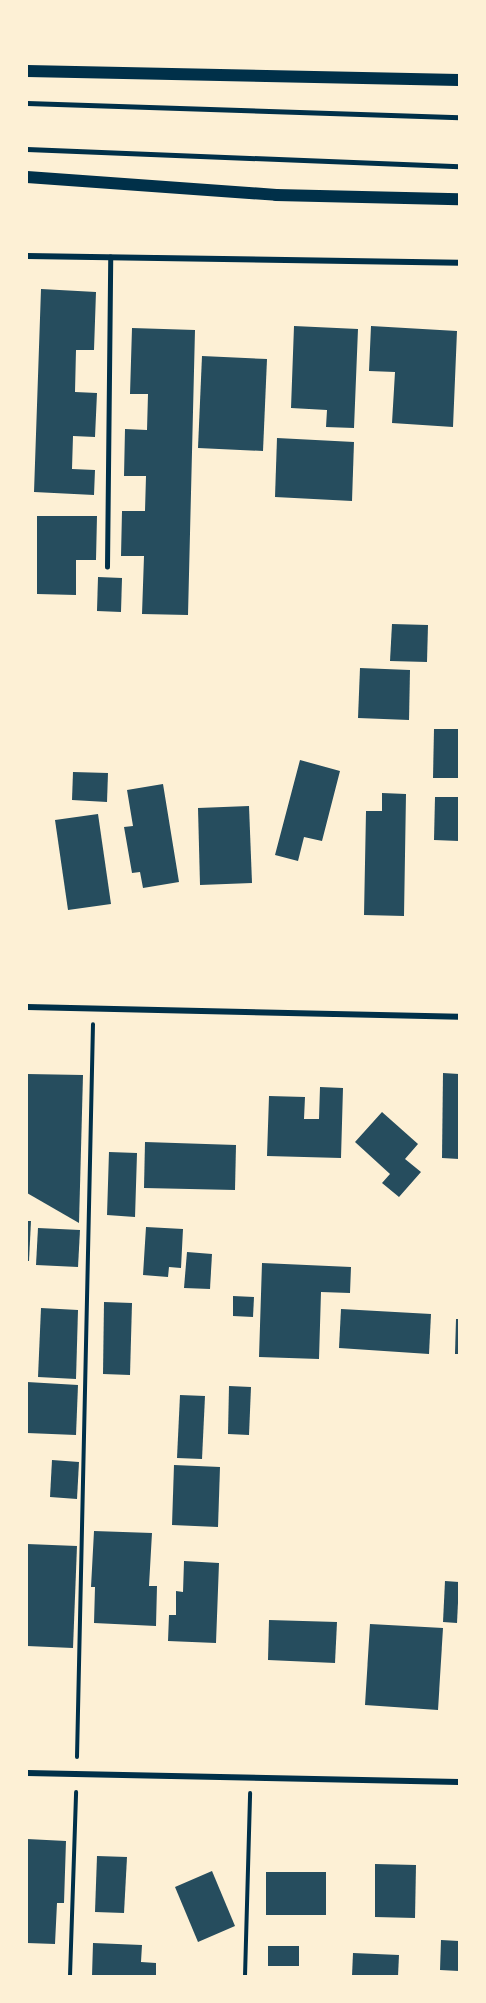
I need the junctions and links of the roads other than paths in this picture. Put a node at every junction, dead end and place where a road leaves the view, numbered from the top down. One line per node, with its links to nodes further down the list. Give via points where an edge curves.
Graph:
1 (27, 71): 2 (main road)
2 (459, 80)
3 (27, 103): 4 (lane)
4 (459, 117)
5 (27, 149): 6 (lane)
6 (459, 166)
7 (27, 177): 8 (main road, via 276,195)
8 (459, 199)
9 (27, 256): 10 (street)
10 (110, 257): 11 (street); 12 (lane)
11 (459, 263)
12 (107, 567)
13 (27, 1007): 14 (street)
14 (459, 1017)
15 (27, 1773): 16 (street)
16 (459, 1782)

